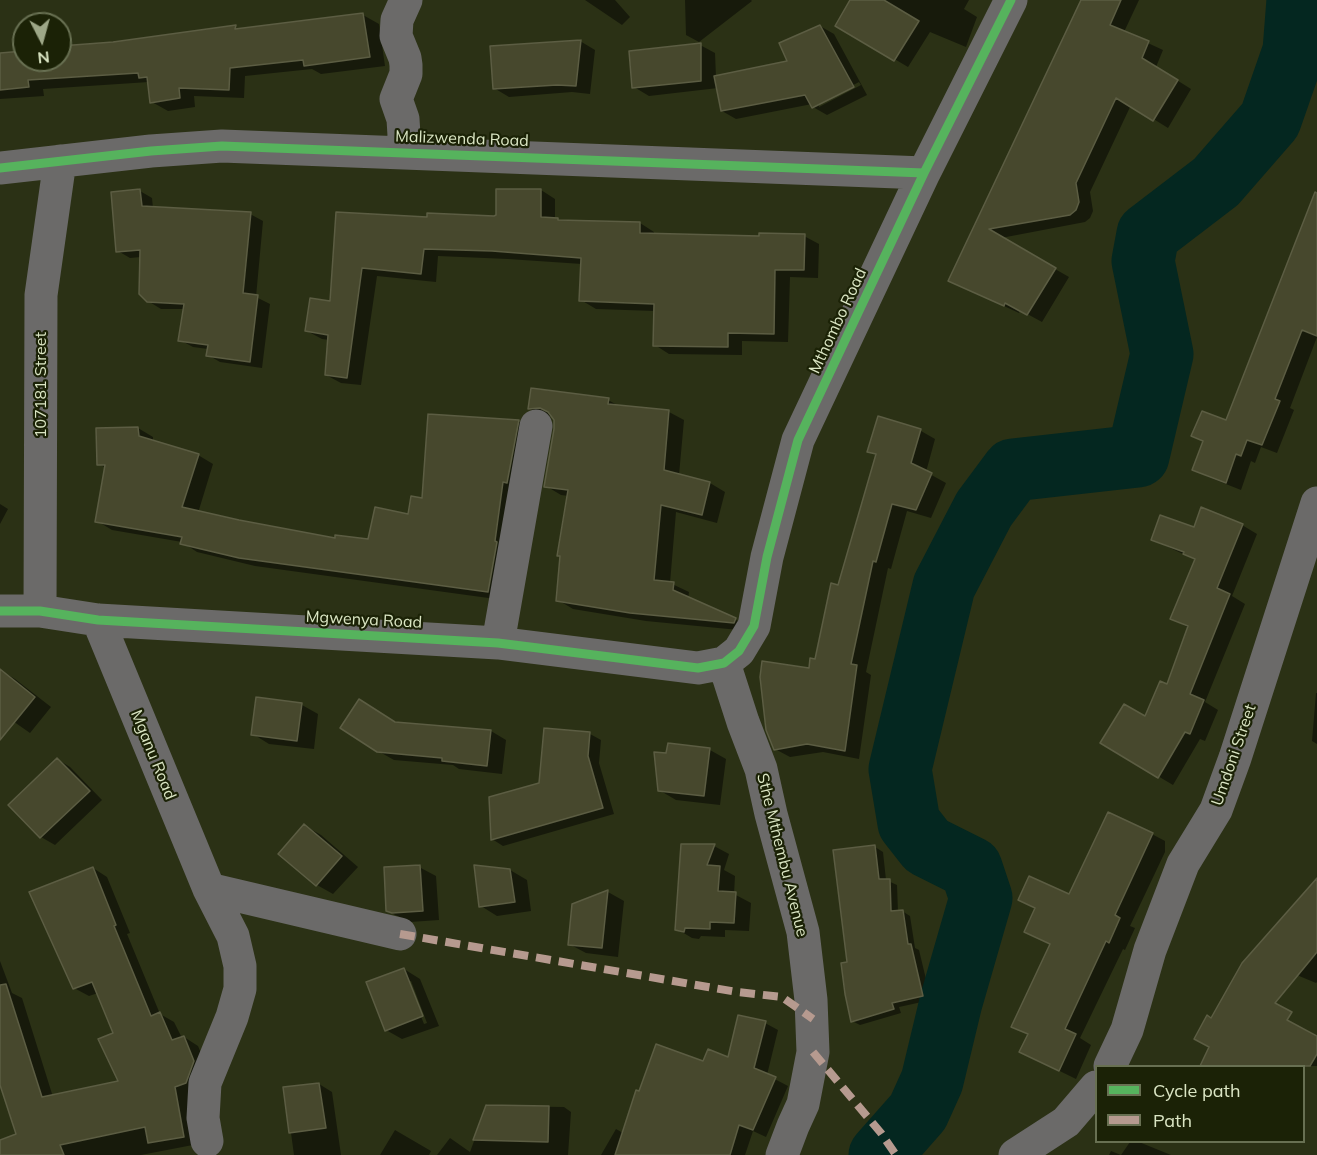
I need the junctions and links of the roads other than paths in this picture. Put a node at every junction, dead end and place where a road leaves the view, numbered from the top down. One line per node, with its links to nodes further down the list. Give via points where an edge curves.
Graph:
1 (406, 0): 3 (street, via 397,20 396,36 406,65 396,99 403,119)
2 (1011, 0): 6 (street, Mthombo Road)
3 (405, 152): 4 (street, Malizwenda Road, via 222,146); 6 (street, Malizwenda Road)
4 (60, 161): 5 (street, Malizwenda Road); 10 (street, 107181 Street, via 41,295)
5 (0, 168)
6 (924, 173): 13 (street, Mthombo Road, via 798,440 767,557 754,626 739,651)
7 (536, 426): 12 (street)
8 (1317, 504): 16 (street, Umdoni Street, via 1216,810 1183,864 1150,950 1127,1030)
9 (0, 611): 10 (street, Mgwenya Road)
10 (40, 611): 11 (street, Mgwenya Road)
11 (98, 620): 12 (street, Mgwenya Road); 14 (street, Mganu Road)
12 (498, 643): 13 (street, Mgwenya Road, via 698,669)
13 (724, 663): 19 (street, Sthe Mthembu Avenue, via 762,769 803,932 813,1019 811,1063 803,1104)
14 (208, 889): 15 (street); 18 (street, Mganu Road, via 233,936 240,966 240,989 205,1083 203,1118)
15 (400, 934)
16 (1110, 1065)
17 (1095, 1088): 20 (street, via 1066,1122)
18 (207, 1141)
19 (782, 1155)
20 (1015, 1155)

